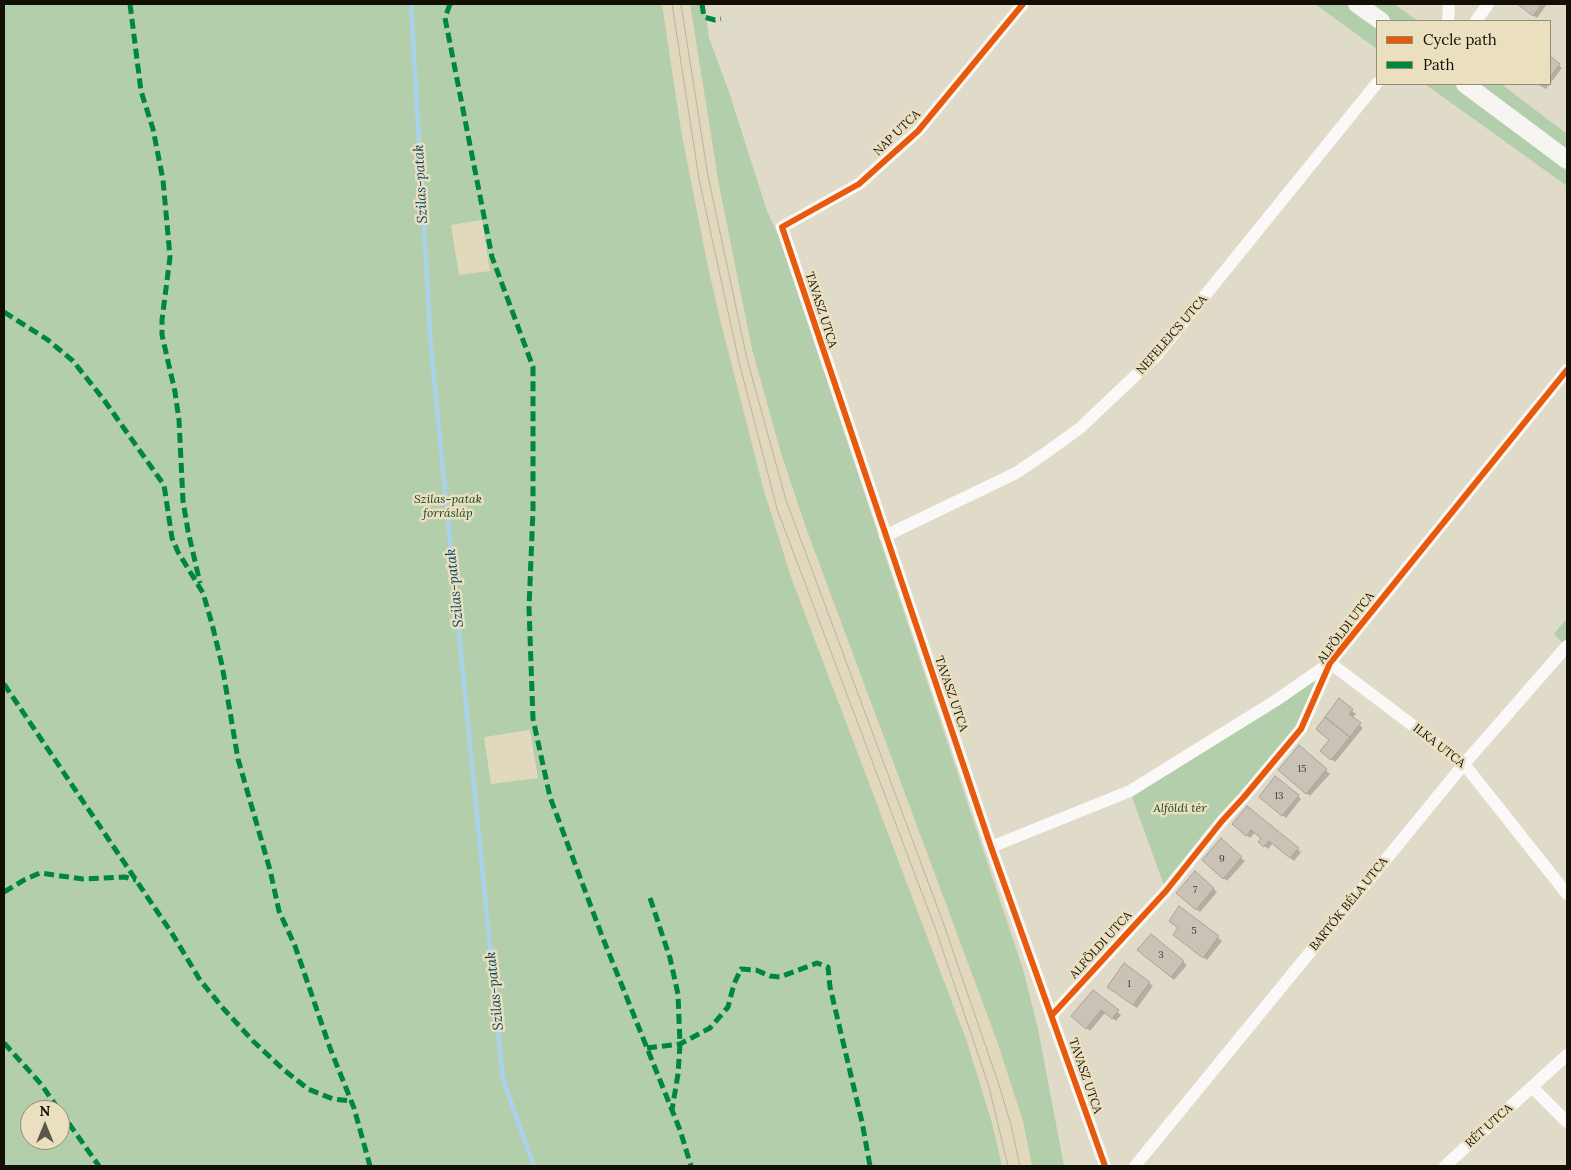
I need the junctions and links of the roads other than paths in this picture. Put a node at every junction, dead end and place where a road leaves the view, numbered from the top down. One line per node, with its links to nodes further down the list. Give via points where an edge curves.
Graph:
1 (1023, 4): 11 (street, NAP UTCA, via 918,131 859,184)
2 (1357, 4): 5 (street)
3 (1449, 4): 6 (street)
4 (1488, 4): 7 (street)
5 (1380, 20)
6 (1448, 20)
7 (1477, 20)
8 (1376, 84): 13 (street, NEFELEJCS UTCA, via 1156,356 1087,422 1016,473)
9 (1466, 85): 10 (street)
10 (1567, 160)
11 (782, 227): 13 (street, TAVASZ UTCA)
12 (1567, 370): 15 (street, ALFÖLDI UTCA)
13 (885, 536): 17 (street, TAVASZ UTCA)
14 (1567, 646): 16 (street, BARTÓK BÉLA UTCA)
15 (1330, 663): 16 (street, ILKA UTCA); 17 (street, ALFÖLDI UTCA, via 1130,792); 19 (street, ALFÖLDI UTCA, via 1301,729 1166,891)
16 (1464, 764): 18 (street, ILKA UTCA); 24 (street, BARTÓK BÉLA UTCA)
17 (991, 847): 19 (street, TAVASZ UTCA)
18 (1567, 894)
19 (1052, 1015): 23 (street, TAVASZ UTCA)
20 (1567, 1055): 21 (street, RÉT UTCA)
21 (1532, 1087): 22 (street); 25 (street, RÉT UTCA)
22 (1567, 1122)
23 (1105, 1166)
24 (1135, 1166)
25 (1445, 1166)

